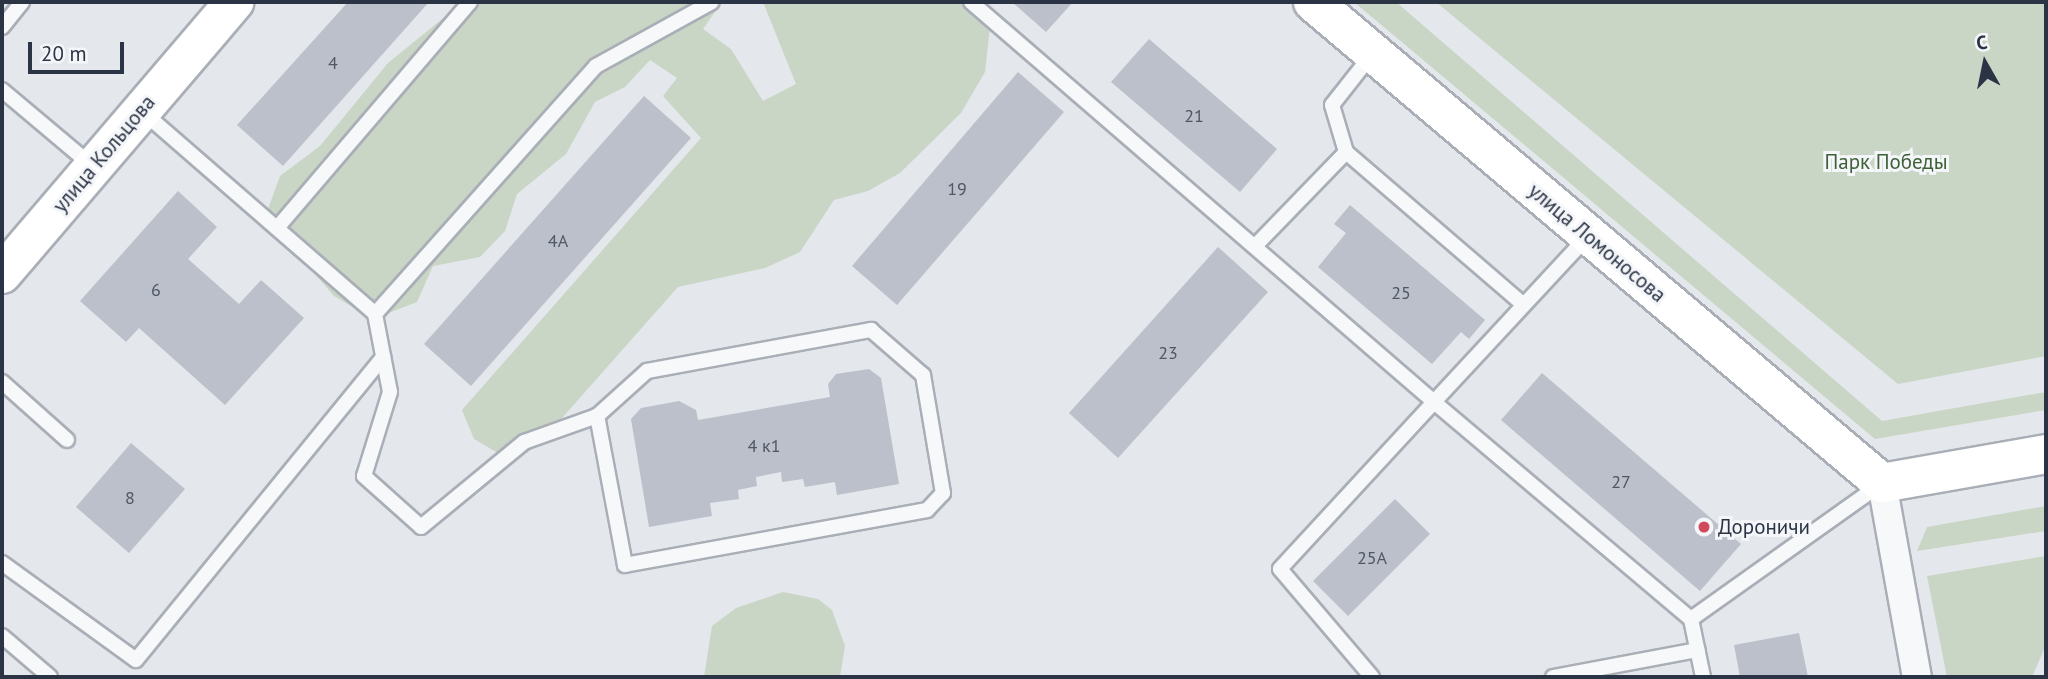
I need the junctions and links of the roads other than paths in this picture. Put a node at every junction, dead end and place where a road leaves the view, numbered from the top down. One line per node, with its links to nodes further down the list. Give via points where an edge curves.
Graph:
1 (22, 2): 7 (lane)
2 (234, 2): 10 (main road, улица Кольцова)
3 (470, 2): 13 (lane)
4 (712, 2): 18 (lane, via 596,66)
5 (971, 2): 15 (lane)
6 (1313, 2): 8 (main road, улица Ломоносова)
7 (2, 27)
8 (1373, 53): 11 (lane, via 1332,106); 14 (main road, улица Ломоносова)
9 (2, 90): 12 (lane)
10 (141, 110): 12 (main road, улица Кольцова); 13 (lane)
11 (1346, 152): 15 (lane); 17 (lane)
12 (92, 166): 16 (main road, улица Кольцова)
13 (277, 229): 18 (lane)
14 (1589, 236): 17 (lane); 25 (main road, улица Ломоносова)
15 (1256, 244): 21 (lane)
16 (2, 274)
17 (1522, 304): 21 (lane)
18 (375, 314): 19 (lane)
19 (383, 358): 22 (lane, via 390,392 364,476 421,527 524,442); 26 (lane, via 136,660)
20 (2, 383): 23 (lane)
21 (1434, 402): 27 (lane); 31 (lane, via 1280,569)
22 (597, 415): 22 (lane, via 625,565 927,510 943,493 923,375 871,330 647,371)
23 (67, 440)
24 (2046, 454): 25 (main road)
25 (1882, 483): 27 (lane); 34 (street)
26 (2, 563)
27 (1691, 619): 29 (lane)
28 (2, 636): 30 (lane)
29 (1698, 650): 32 (lane); 33 (lane)
30 (45, 676)
31 (1372, 677)
32 (1553, 677)
33 (1703, 677)
34 (1917, 677)

